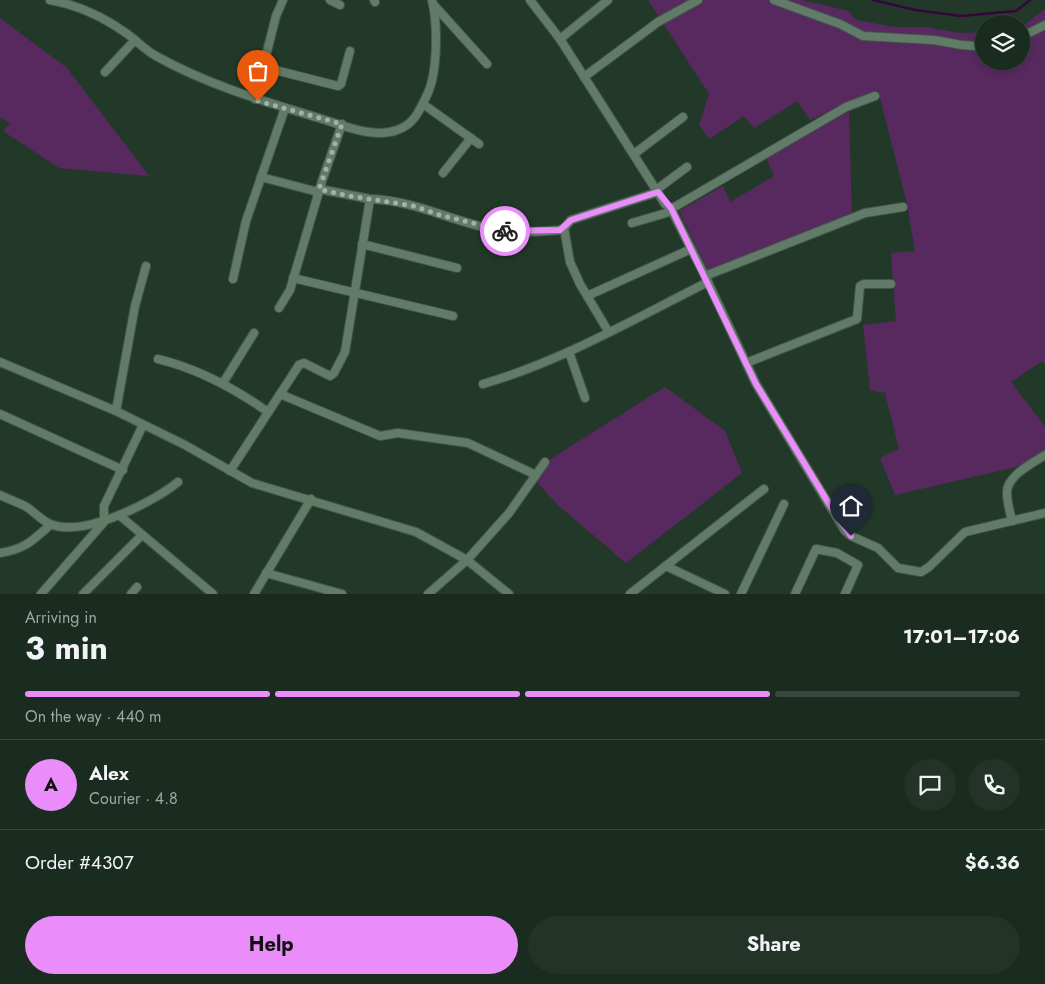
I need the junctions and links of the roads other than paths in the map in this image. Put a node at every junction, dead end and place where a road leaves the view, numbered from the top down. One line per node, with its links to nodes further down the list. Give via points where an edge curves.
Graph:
1 (50, 0): 8 (street)
2 (283, 0): 18 (street)
3 (330, 0): 10 (street)
4 (530, 0): 13 (street)
5 (608, 0): 13 (street)
6 (698, 0): 20 (street, via 658,22)
7 (774, 0): 15 (street, via 863,36)
8 (76, 2): 14 (street)
9 (432, 2): 17 (street); 23 (street, via 434,66)
10 (340, 4)
11 (1045, 25): 12 (street)
12 (1030, 32)
13 (560, 39): 20 (street)
14 (135, 40): 19 (street); 22 (street, via 154,55 198,78)
15 (975, 46)
16 (350, 50): 18 (street, via 338,86)
17 (487, 64)
18 (263, 67): 22 (street)
19 (105, 72)
20 (584, 77): 29 (street)
21 (875, 96): 37 (street, via 846,107)
22 (255, 99): 24 (street)
23 (423, 104): 26 (street, via 410,123 398,130 376,133); 27 (street)
24 (285, 108): 26 (street); 32 (street)
25 (683, 117): 29 (street)
26 (342, 124): 33 (street)
27 (471, 138): 28 (street); 31 (street)
28 (479, 144)
29 (634, 154): 34 (street)
30 (686, 167): 34 (street)
31 (443, 173)
32 (261, 177): 33 (street); 45 (street, via 246,221)
33 (319, 191): 35 (street); 44 (street)
34 (657, 191): 37 (street); 39 (street, via 571,220)
35 (370, 200): 39 (street, via 414,206 502,231); 40 (street)
36 (903, 207): 46 (street, via 865,213)
37 (671, 208): 38 (street, via 666,213); 41 (street)
38 (632, 223)
39 (564, 228): 49 (street, via 570,262)
40 (362, 244): 43 (street); 48 (street)
41 (691, 248): 46 (street); 49 (street)
42 (146, 266): 62 (street, via 135,306)
43 (457, 268)
44 (293, 278): 48 (street); 50 (street)
45 (233, 279)
46 (706, 279): 52 (street); 57 (street)
47 (891, 284): 57 (street, via 860,286 857,319)
48 (354, 292): 51 (street); 60 (street, via 345,352 334,373 330,376 300,365)
49 (587, 296): 52 (street)
50 (279, 308)
51 (453, 316)
52 (608, 331): 54 (street)
53 (254, 334): 58 (street)
54 (569, 352): 59 (street, via 518,374); 61 (street)
55 (158, 359): 58 (street)
56 (0, 362): 62 (street)
57 (746, 363): 78 (street, via 845,530 878,548 898,568 921,572 965,532)
58 (223, 383): 63 (street)
59 (484, 384)
60 (280, 394): 63 (street); 70 (street, via 380,436 398,433 468,443)
61 (585, 398)
62 (116, 410): 65 (street)
63 (268, 412): 69 (street)
64 (0, 414): 68 (street)
65 (143, 425): 68 (street); 69 (street)
66 (1045, 455): 78 (street, via 1016,475 1006,491)
67 (545, 462): 70 (street)
68 (123, 470): 79 (street, via 104,506)
69 (230, 470): 74 (street, via 252,483)
70 (536, 475): 83 (street)
71 (178, 482): 77 (street, via 152,500)
72 (764, 489): 84 (street)
73 (0, 495): 80 (street, via 26,506)
74 (311, 500): 83 (street, via 416,532); 85 (street)
75 (784, 504): 97 (street)
76 (1045, 513): 78 (street)
77 (119, 515): 79 (street); 81 (street)
78 (1012, 521)
79 (104, 522): 80 (street, via 61,527); 87 (street)
80 (50, 525): 82 (street, via 28,545)
81 (141, 536): 88 (street); 90 (street)
82 (1, 552)
83 (468, 560): 93 (street); 94 (street)
84 (666, 566): 95 (street); 96 (street)
85 (266, 573): 91 (street); 92 (street)
86 (136, 587): 89 (street)
87 (41, 594)
88 (83, 594)
89 (131, 594)
90 (212, 594)
91 (254, 594)
92 (342, 594)
93 (428, 594)
94 (509, 594)
95 (630, 594)
96 (725, 594)
97 (740, 594)
98 (795, 594): 99 (street, via 816,549 837,553 858,565)
99 (845, 594)

